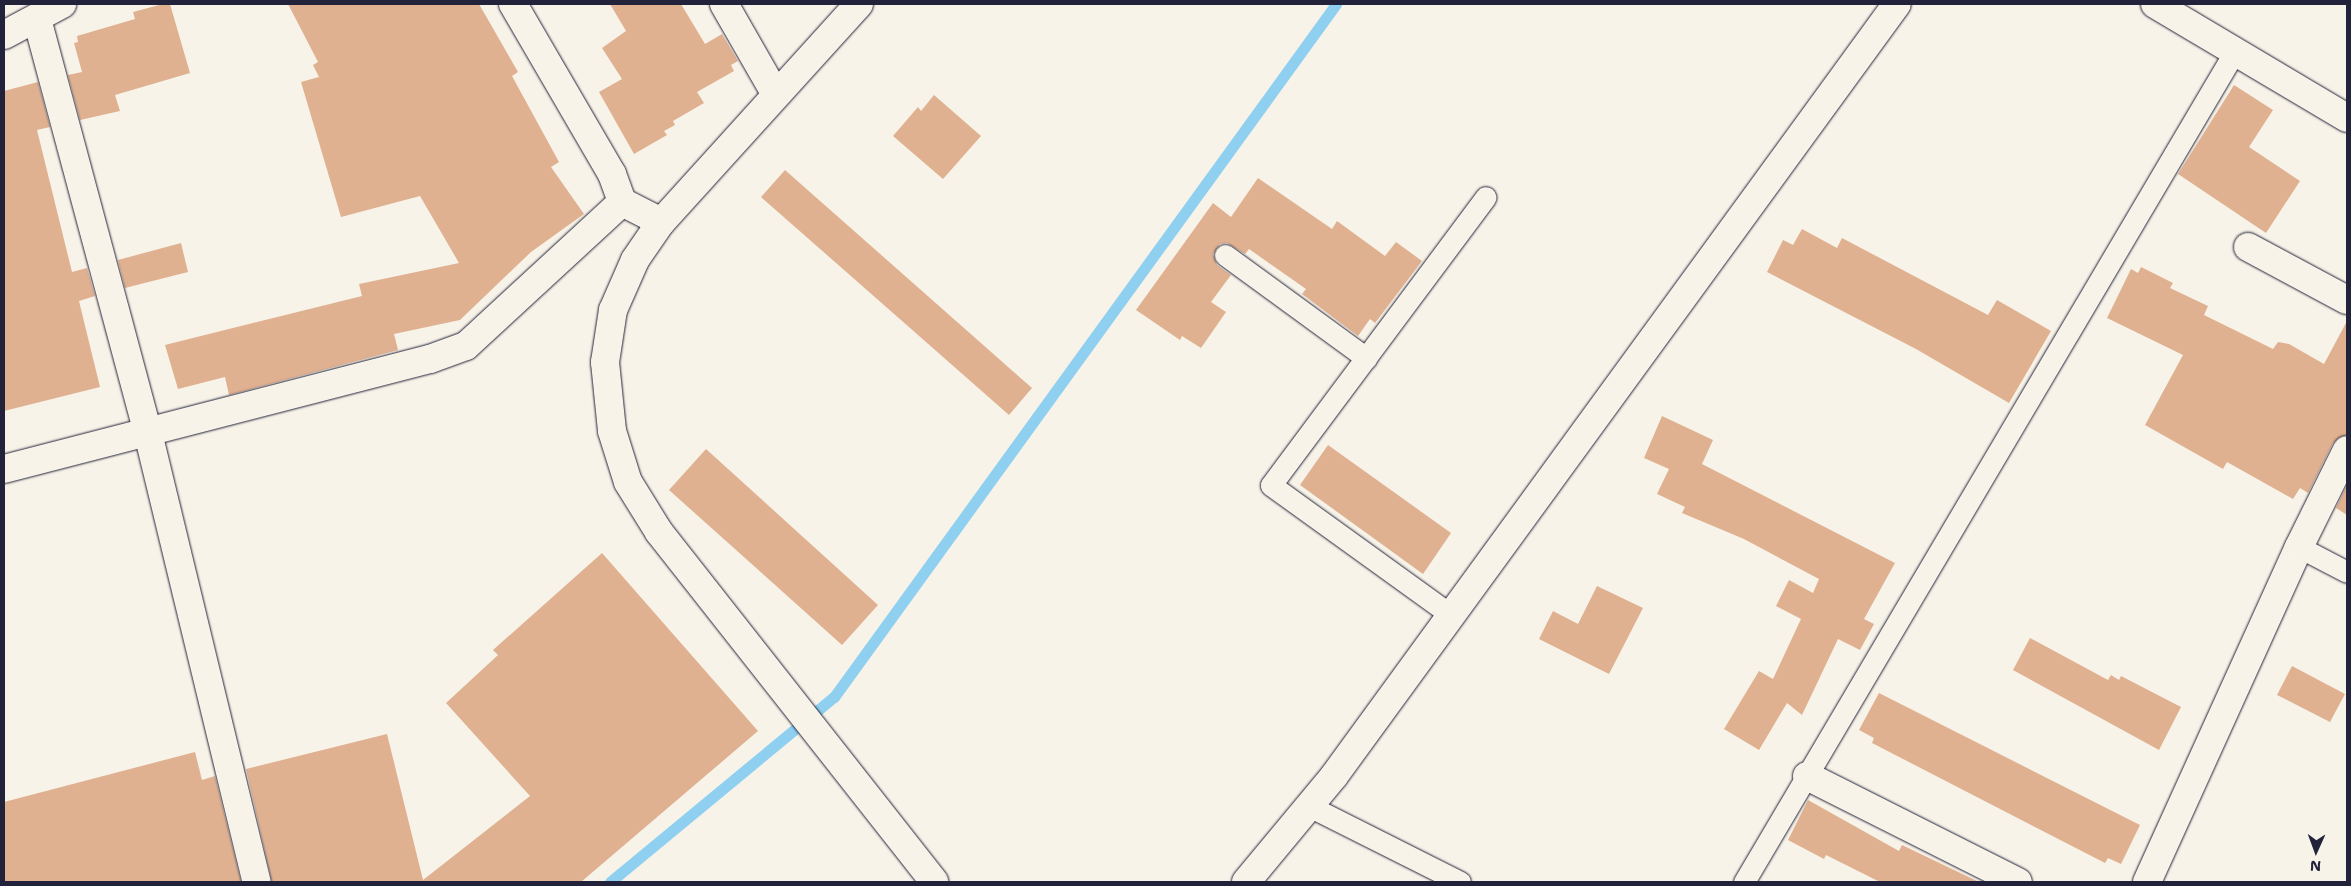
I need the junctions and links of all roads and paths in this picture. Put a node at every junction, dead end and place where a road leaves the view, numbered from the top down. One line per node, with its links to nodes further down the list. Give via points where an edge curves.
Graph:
1 (62, 4): 7 (street)
2 (513, 4): 13 (street, via 612,174)
3 (724, 4): 10 (street)
4 (859, 4): 10 (street)
5 (1897, 4): 24 (street)
6 (2155, 4): 9 (street)
7 (37, 19): 8 (street); 19 (street)
8 (4, 35)
9 (2235, 51): 11 (street); 25 (lane)
10 (775, 92): 14 (street)
11 (2347, 118)
12 (1486, 197): 18 (lane)
13 (622, 202): 14 (street); 19 (street, via 466,346 430,359)
14 (661, 222): 28 (street, via 635,260 612,310 605,362 612,431 628,482 659,532 795,710)
15 (2248, 247): 17 (street)
16 (1225, 255): 18 (lane)
17 (2347, 300)
18 (1366, 358): 24 (lane, via 1271,485)
19 (148, 433): 21 (street); 27 (street)
20 (2347, 450): 22 (street)
21 (4, 469)
22 (2299, 547): 23 (lane); 33 (street)
23 (2347, 572)
24 (1451, 615): 26 (street)
25 (1807, 776): 31 (lane); 32 (street)
26 (1308, 806): 29 (street); 30 (lane)
27 (257, 882)
28 (934, 882)
29 (1246, 882)
30 (1460, 882)
31 (1744, 882)
32 (2018, 882)
33 (2147, 882)

